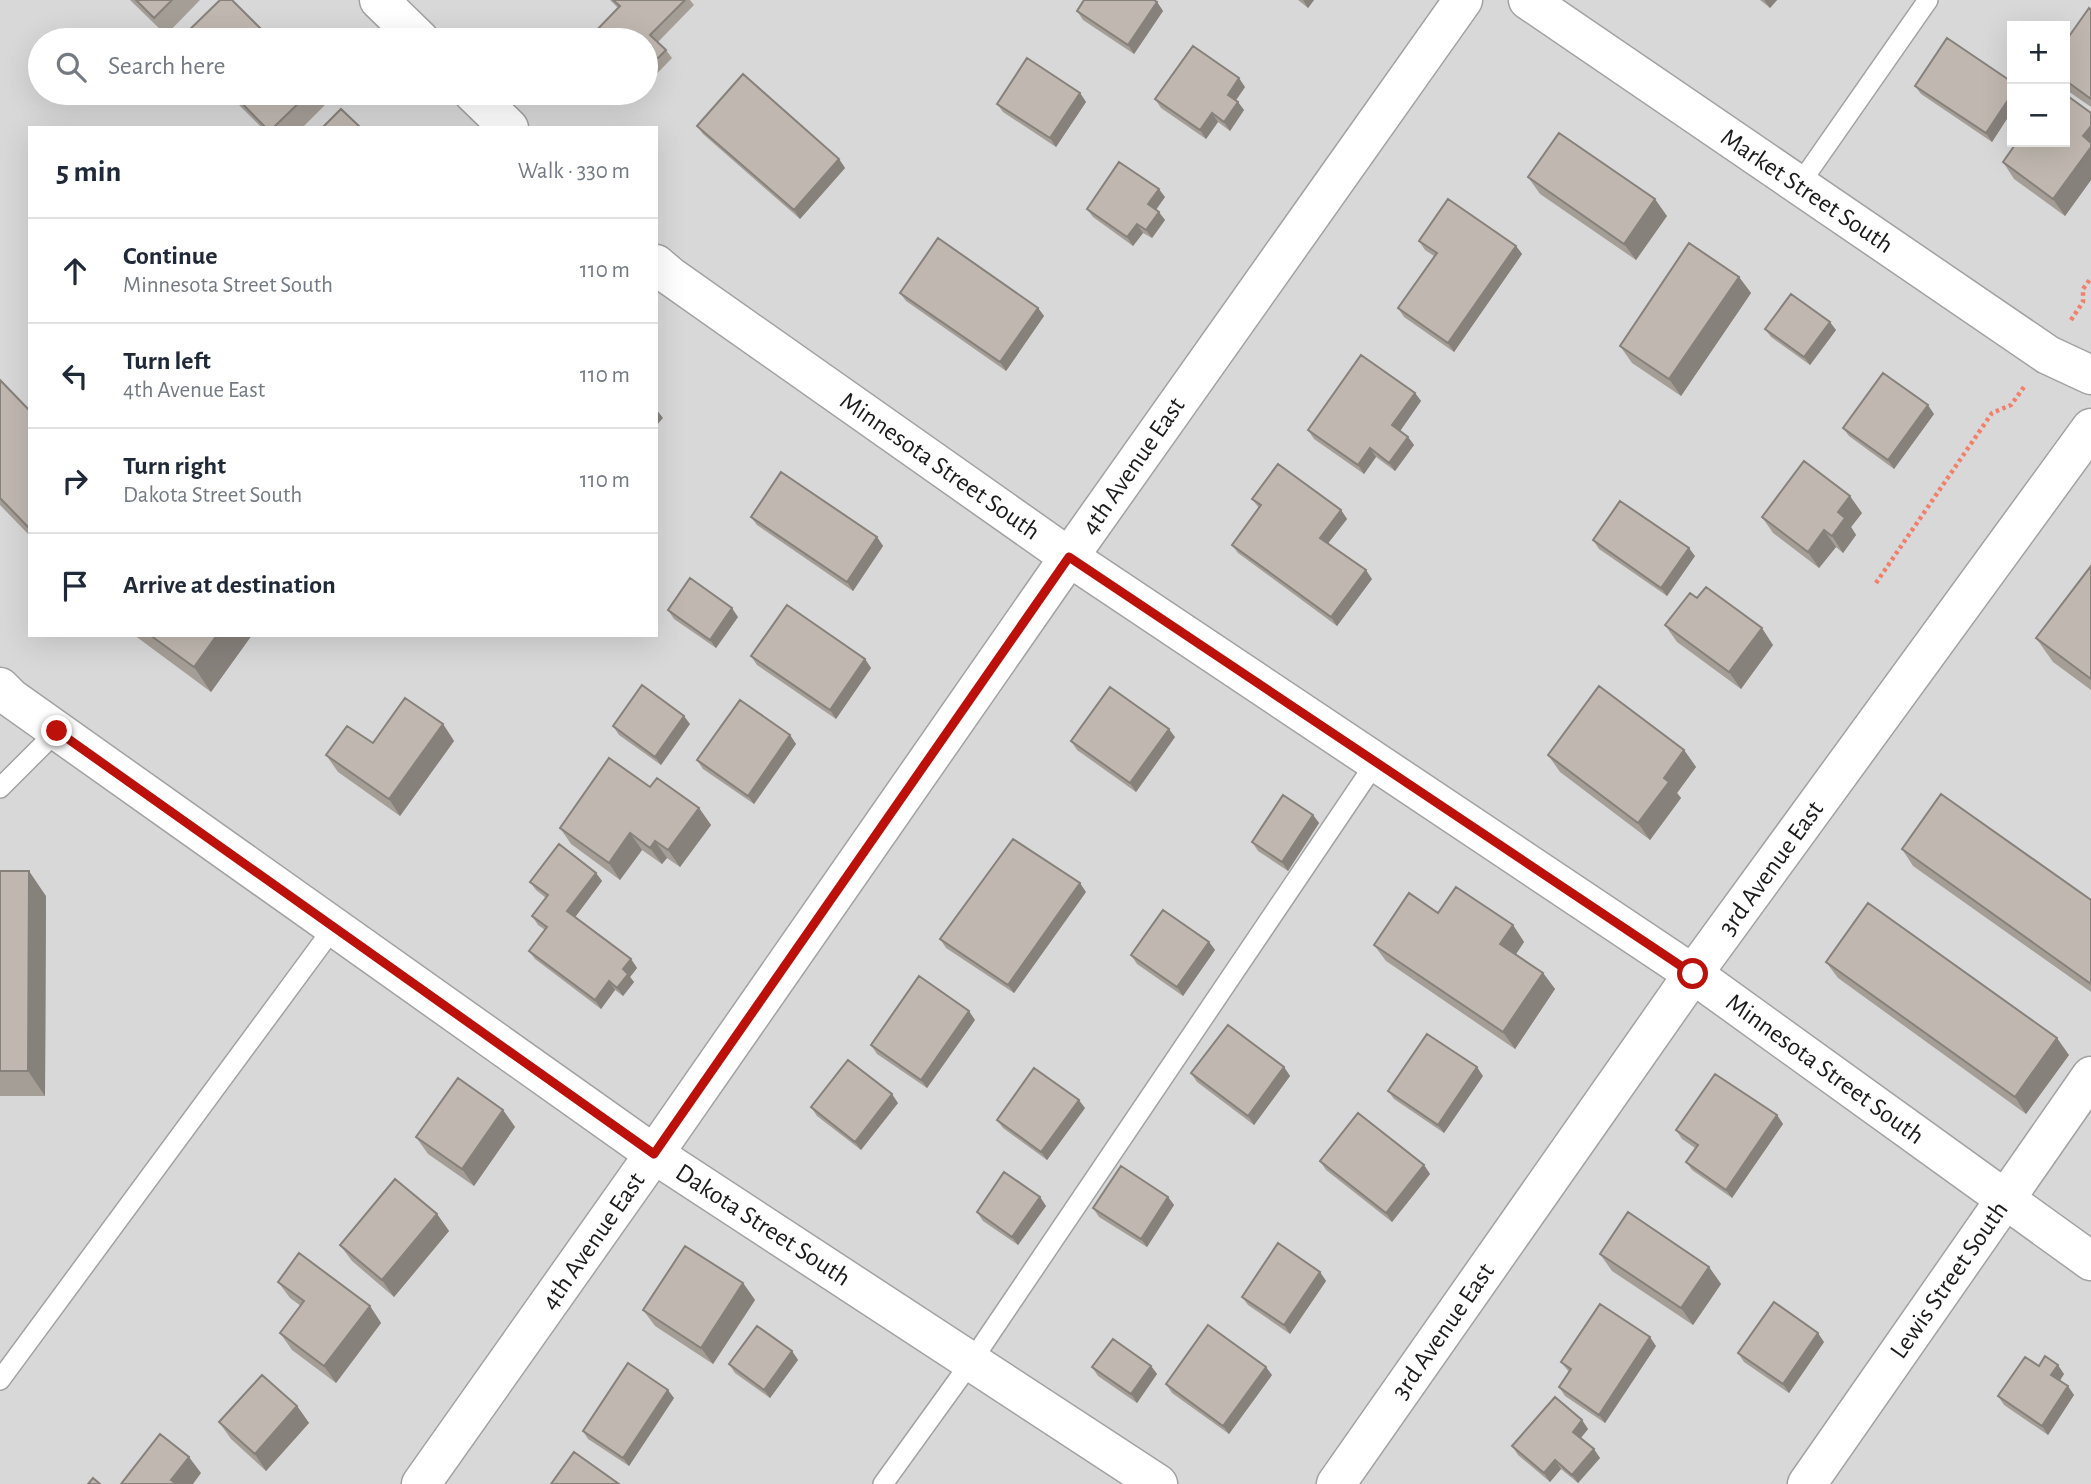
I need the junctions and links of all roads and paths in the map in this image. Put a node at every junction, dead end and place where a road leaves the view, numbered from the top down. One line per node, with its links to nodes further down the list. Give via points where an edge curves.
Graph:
1 (379, 0): 5 (street)
2 (1463, 0): 14 (street, 4th Avenue East)
3 (1528, 0): 8 (street, Market Street South)
4 (1928, 0): 8 (lane)
5 (408, 28)
6 (485, 105): 7 (street)
7 (507, 126)
8 (1799, 186): 11 (street, Market Street South)
9 (658, 266): 14 (street, Minnesota Street South)
10 (2091, 278): 11 (path, via 2083,289 2083,302)
11 (2048, 355): 12 (street, Market Street South); 15 (path, via 2011,405 1992,414)
12 (2091, 375)
13 (2091, 428): 21 (street, 3rd Avenue East)
14 (1069, 557): 18 (street, Minnesota Street South); 23 (street, 4th Avenue East)
15 (1876, 583)
16 (0, 687): 17 (street, Dakota Street South)
17 (57, 731): 19 (lane); 20 (street, Dakota Street South)
18 (1376, 762): 21 (street, Minnesota Street South); 26 (lane)
19 (0, 788)
20 (334, 927): 23 (street, Dakota Street South); 27 (lane)
21 (1693, 974): 24 (street, Minnesota Street South); 31 (street, 3rd Avenue East)
22 (2091, 1076): 24 (street, Lewis Street South)
23 (654, 1154): 26 (street, Dakota Street South); 28 (street, 4th Avenue East)
24 (2006, 1199): 25 (street, Minnesota Street South); 32 (street, Lewis Street South)
25 (2091, 1261)
26 (971, 1362): 29 (lane); 30 (street, Dakota Street South)
27 (0, 1380)
28 (421, 1484)
29 (883, 1484)
30 (1158, 1484)
31 (1336, 1484)
32 (1807, 1484)

